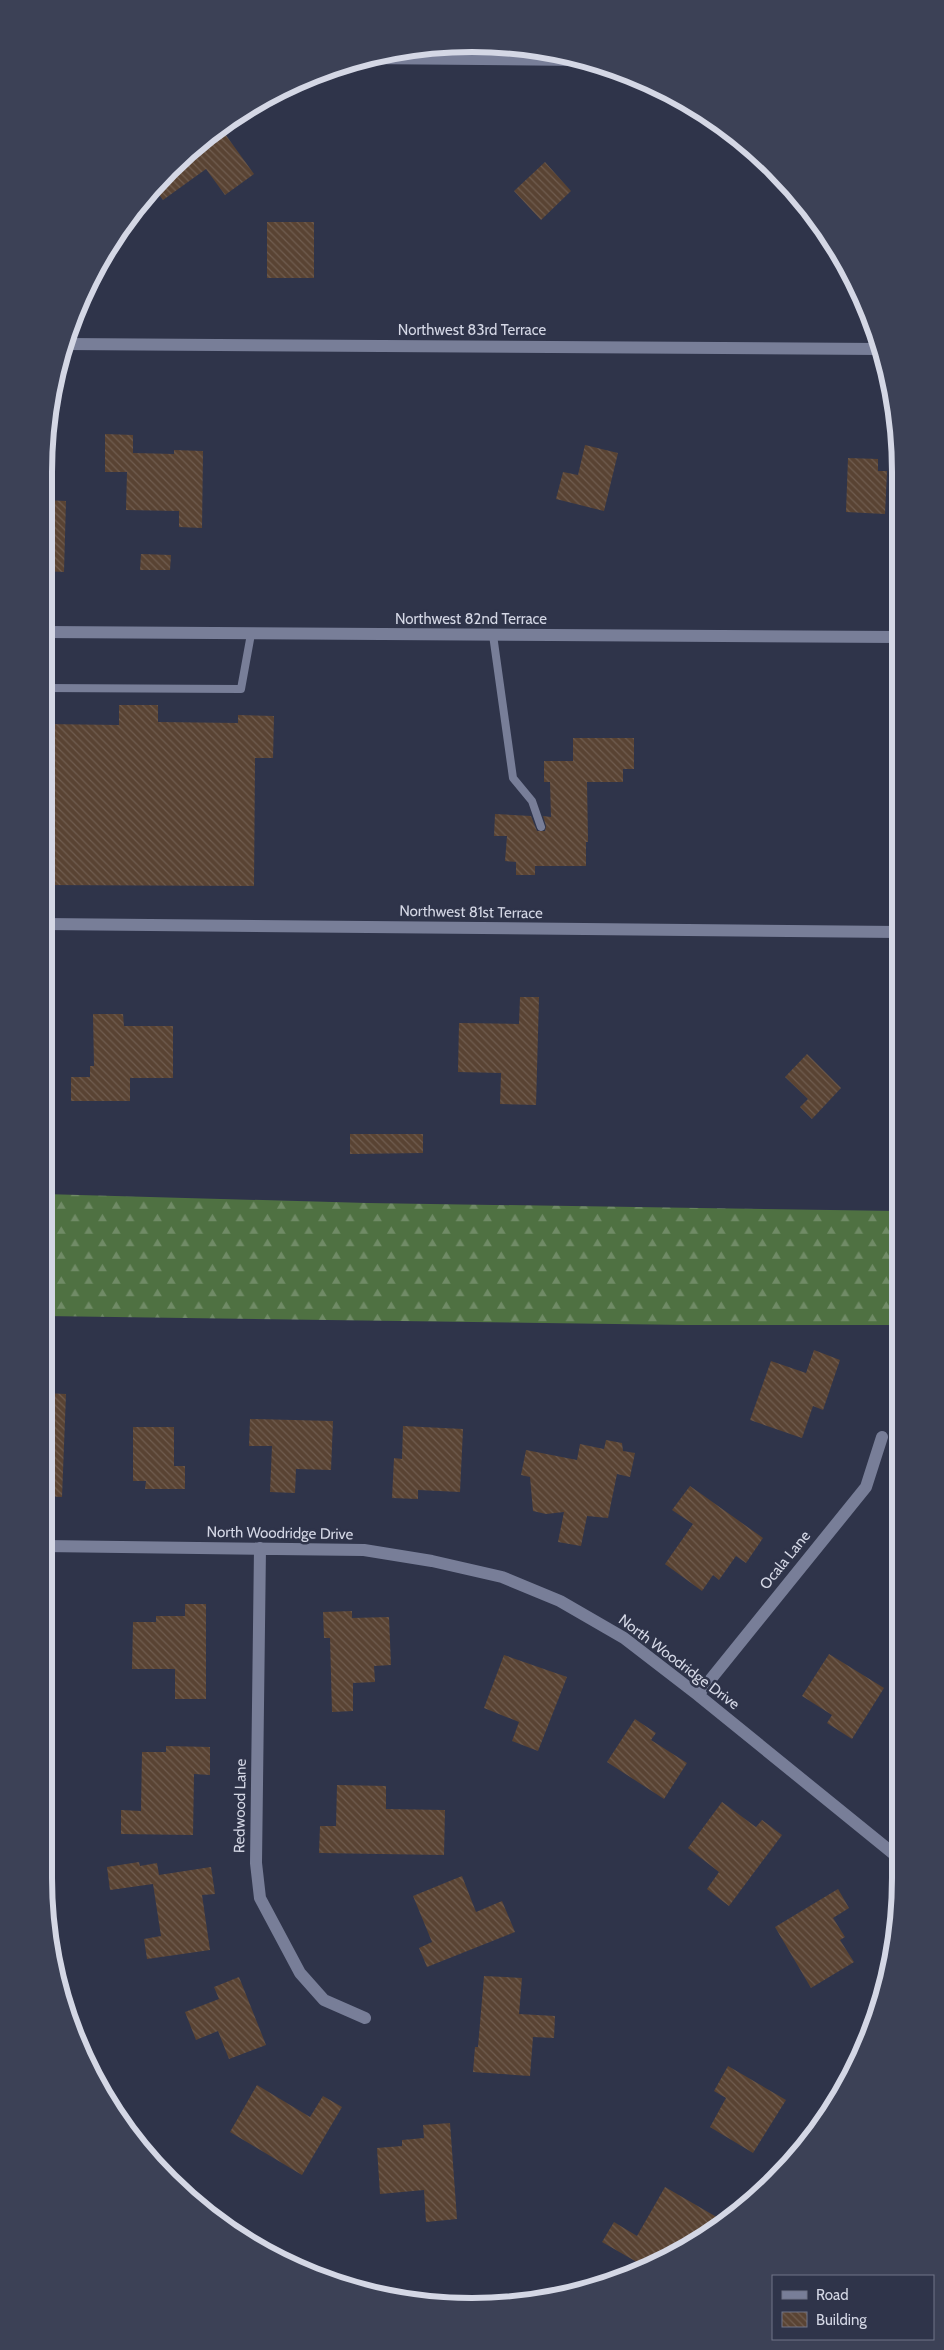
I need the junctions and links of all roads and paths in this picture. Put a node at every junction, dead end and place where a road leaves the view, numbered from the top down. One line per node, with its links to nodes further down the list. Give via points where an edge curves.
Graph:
1 (404, 58): 2 (street)
2 (547, 60)
3 (73, 344): 4 (street, Northwest 83rd Terrace)
4 (873, 349)
5 (52, 632): 6 (street, Northwest 82nd Terrace)
6 (251, 634): 7 (street, Northwest 82nd Terrace); 9 (lane, via 241,689)
7 (494, 635): 8 (street, Northwest 82nd Terrace); 10 (lane, via 513,778 532,801)
8 (892, 637)
9 (52, 688)
10 (542, 827)
11 (52, 924): 12 (street, Northwest 81st Terrace)
12 (892, 932)
13 (882, 1437): 16 (street, Ocala Lane, via 866,1486)
14 (52, 1546): 15 (street, North Woodridge Drive)
15 (260, 1548): 16 (street, North Woodridge Drive, via 364,1550 502,1577 560,1601 624,1638); 18 (street, Redwood Lane, via 256,1863 260,1898 300,1973 324,2000)
16 (698, 1695): 17 (street, North Woodridge Drive)
17 (892, 1853)
18 (365, 2018)

